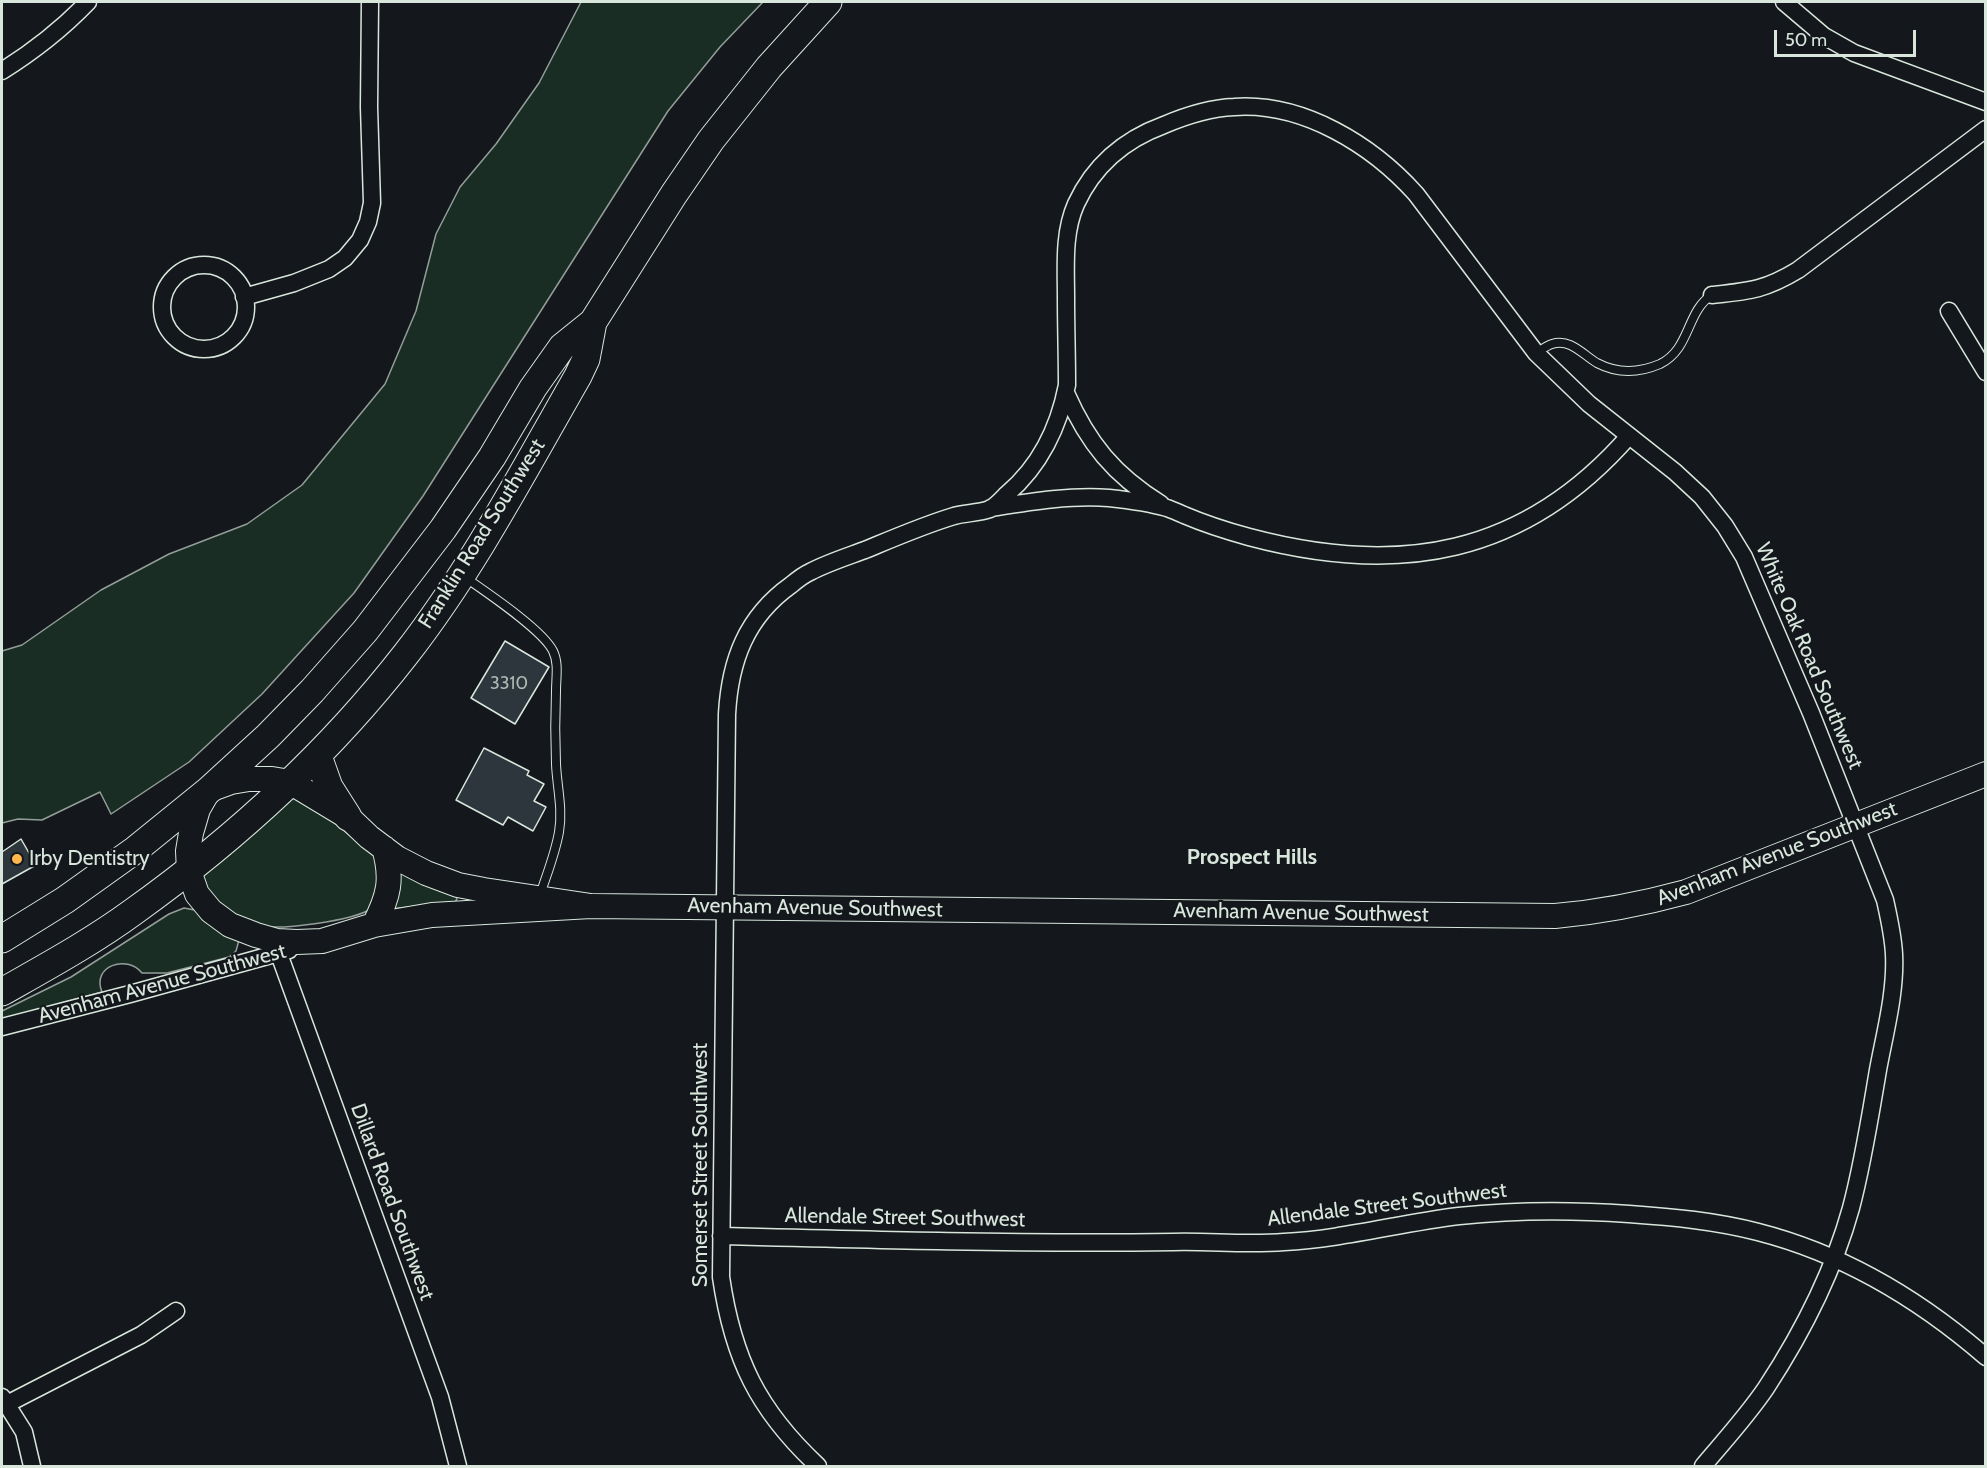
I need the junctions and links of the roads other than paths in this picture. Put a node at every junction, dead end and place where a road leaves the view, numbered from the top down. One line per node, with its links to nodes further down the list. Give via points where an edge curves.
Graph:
1 (88, 2): 5 (street, via 32,52)
2 (370, 2): 9 (street, via 372,203 368,222 360,240 329,269)
3 (828, 2): 11 (main road, Franklin Road Southwest, via 711,140)
4 (1784, 2): 6 (street, via 1824,36 1854,53)
5 (2, 71)
6 (1986, 102)
7 (1986, 129): 8 (street, via 1777,283 1754,291)
8 (1712, 295): 12 (lane, via 1700,305 1677,351 1644,370 1614,370 1564,343 1552,344)
9 (244, 297): 9 (street, via 240,285 222,269 190,267 167,286 162,315 173,336 185,345 207,349 220,346 237,332 244,320)
10 (1949, 311): 13 (street)
11 (593, 322): 18 (main road, Franklin Road Southwest, via 586,359 578,376); 22 (main road, Franklin Road Southwest, via 562,347 443,529 366,631 268,736)
12 (1536, 353): 14 (street, White Oak Road Southwest, via 1399,175 1343,135 1315,122 1273,109 1233,107 1182,117 1148,131 1104,160 1088,180 1075,207 1065,256); 15 (street, White Oak Road Southwest, via 1589,405)
13 (1986, 372)
14 (1066, 393): 16 (street, White Oak Road Southwest, via 1057,424 1034,464); 17 (street, via 1078,421 1115,470)
15 (1629, 436): 17 (street, via 1589,477 1533,516 1481,539 1426,553 1363,556 1282,546); 24 (street, White Oak Road Southwest, via 1702,497 1744,557)
16 (991, 508): 17 (street, via 1036,501 1108,498); 29 (street, White Oak Road Southwest, via 954,516 808,572 778,594 745,636 729,687)
17 (1168, 508)
18 (462, 575): 19 (main road, Franklin Road Southwest, via 406,654); 27 (lane, via 542,637 553,650 557,665 559,830)
19 (318, 756): 21 (main road, Franklin Road Southwest); 23 (main road, via 329,787)
20 (1986, 774): 24 (street, Avenham Avenue Southwest)
21 (290, 782): 22 (street, Avenham Avenue Southwest, via 249,779); 23 (street, Avenham Avenue Southwest); 26 (main road, Franklin Road Southwest)
22 (209, 790): 26 (street, Avenham Avenue Southwest, via 191,833); 31 (main road, Franklin Road Southwest, via 135,850)
23 (348, 818): 25 (street, Avenham Avenue Southwest)
24 (1856, 825): 29 (street, Avenham Avenue Southwest, via 1686,892 1644,904 1555,916); 37 (street, White Oak Road Southwest, via 1891,923 1893,984 1863,1159)
25 (384, 848): 27 (street, Avenham Avenue Southwest, via 426,873 458,885); 30 (street, via 390,881)
26 (189, 871): 32 (street, Avenham Avenue Southwest, via 197,894 230,925 278,941); 34 (main road, Franklin Road Southwest, via 114,926)
27 (539, 898): 28 (street, Avenham Avenue Southwest)
28 (591, 906): 29 (street, Avenham Avenue Southwest); 30 (street, Avenham Avenue Southwest, via 432,915)
29 (725, 907): 36 (street, Somerset Street Southwest)
30 (374, 925): 32 (street, Avenham Avenue Southwest)
31 (2, 939)
32 (322, 941): 33 (street, Avenham Avenue Southwest)
33 (279, 954): 35 (street, Avenham Avenue Southwest); 42 (street, Dillard Road Southwest, via 440,1397)
34 (2, 992)
35 (2, 1027)
36 (721, 1236): 37 (street, Allendale Street Southwest, via 1064,1244 1282,1243 1461,1216 1592,1212 1721,1224 1759,1232); 43 (street, Somerset Street Southwest, via 721,1277 736,1347 772,1416)
37 (1834, 1258): 39 (street, Allendale Street Southwest, via 1908,1298); 44 (street, White Oak Road Southwest, via 1817,1299 1764,1391)
38 (176, 1311): 40 (street, via 141,1335)
39 (1986, 1357)
40 (4, 1401): 41 (street, via 24,1432)
41 (32, 1467)
42 (458, 1467)
43 (818, 1467)
44 (1703, 1467)

